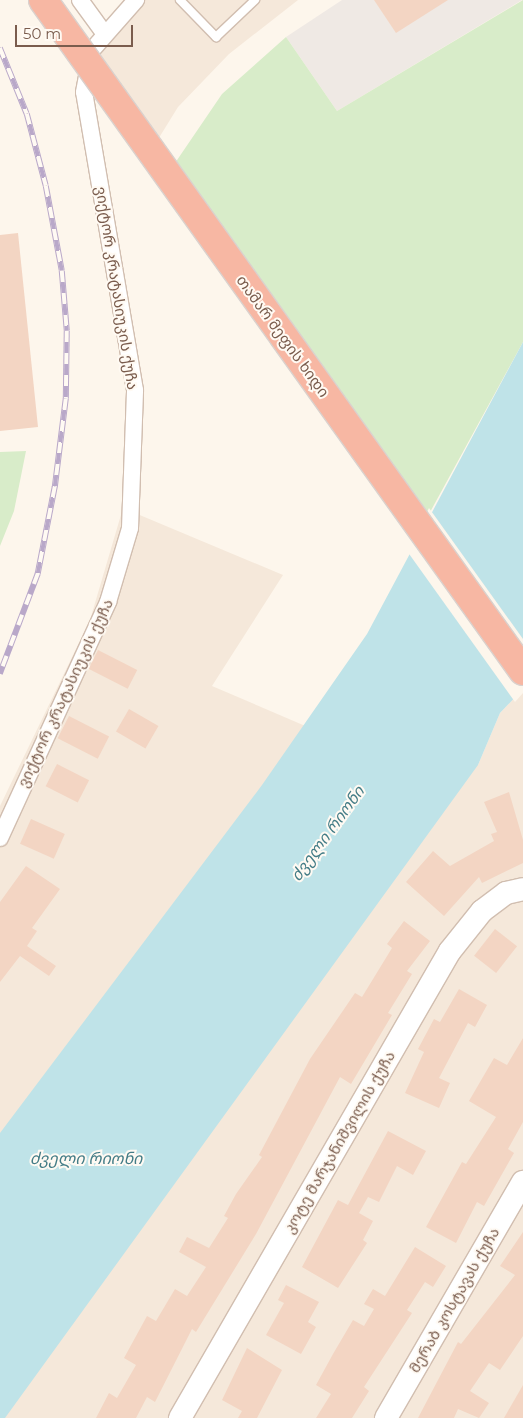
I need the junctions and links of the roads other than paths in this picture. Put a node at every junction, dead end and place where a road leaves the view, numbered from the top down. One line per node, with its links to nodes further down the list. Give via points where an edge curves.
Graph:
1 (43, 0): 7 (highway, თამარ მეფის ხიდი, bridge)
2 (80, 0): 6 (street)
3 (136, 0): 6 (street, ვიქტორ კრატასიუკის ქუჩა)
4 (180, 0): 5 (lane, via 216,37)
5 (255, 0)
6 (104, 33): 8 (street, ვიქტორ კრატასიუკის ქუჩა, via 85,68 84,92 135,390 130,528 108,602)
7 (523, 671)
8 (0, 838)
9 (523, 889): 11 (street, კოტე მარჯანიშვილის ქუჩა, via 506,893 482,911 450,951)
10 (523, 1182): 12 (street, მერაბ კოსტავას ქუჩა)
11 (180, 1418)
12 (386, 1418)

